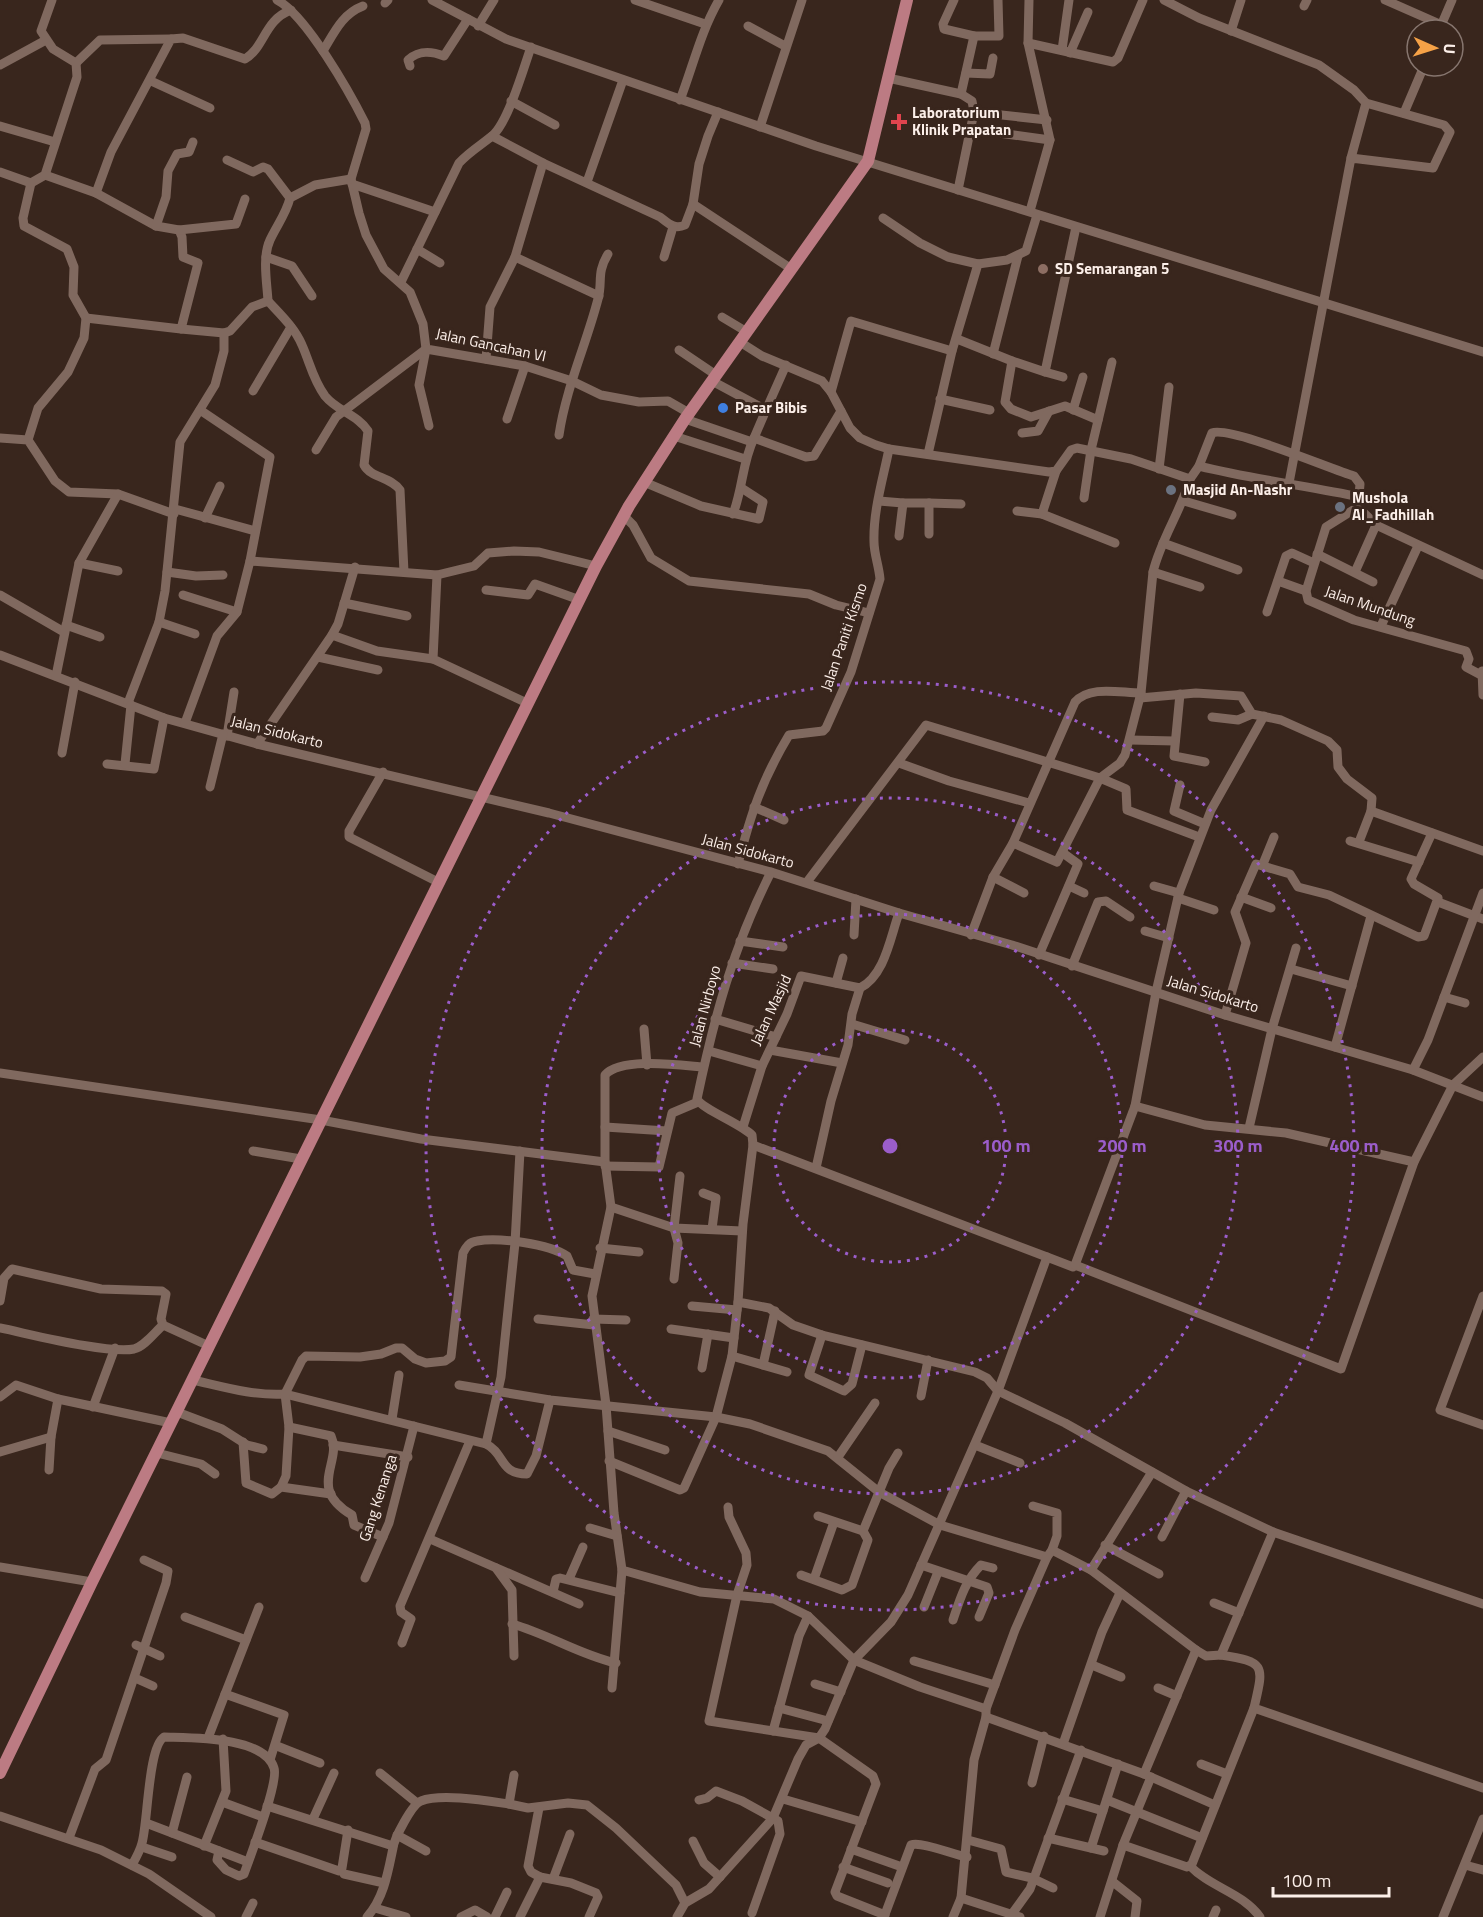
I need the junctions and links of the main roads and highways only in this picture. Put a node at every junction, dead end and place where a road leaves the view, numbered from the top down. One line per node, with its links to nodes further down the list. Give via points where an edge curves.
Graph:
1 (907, 0): 2 (main road, via 868,161 687,416 596,566)
2 (0, 1773)

